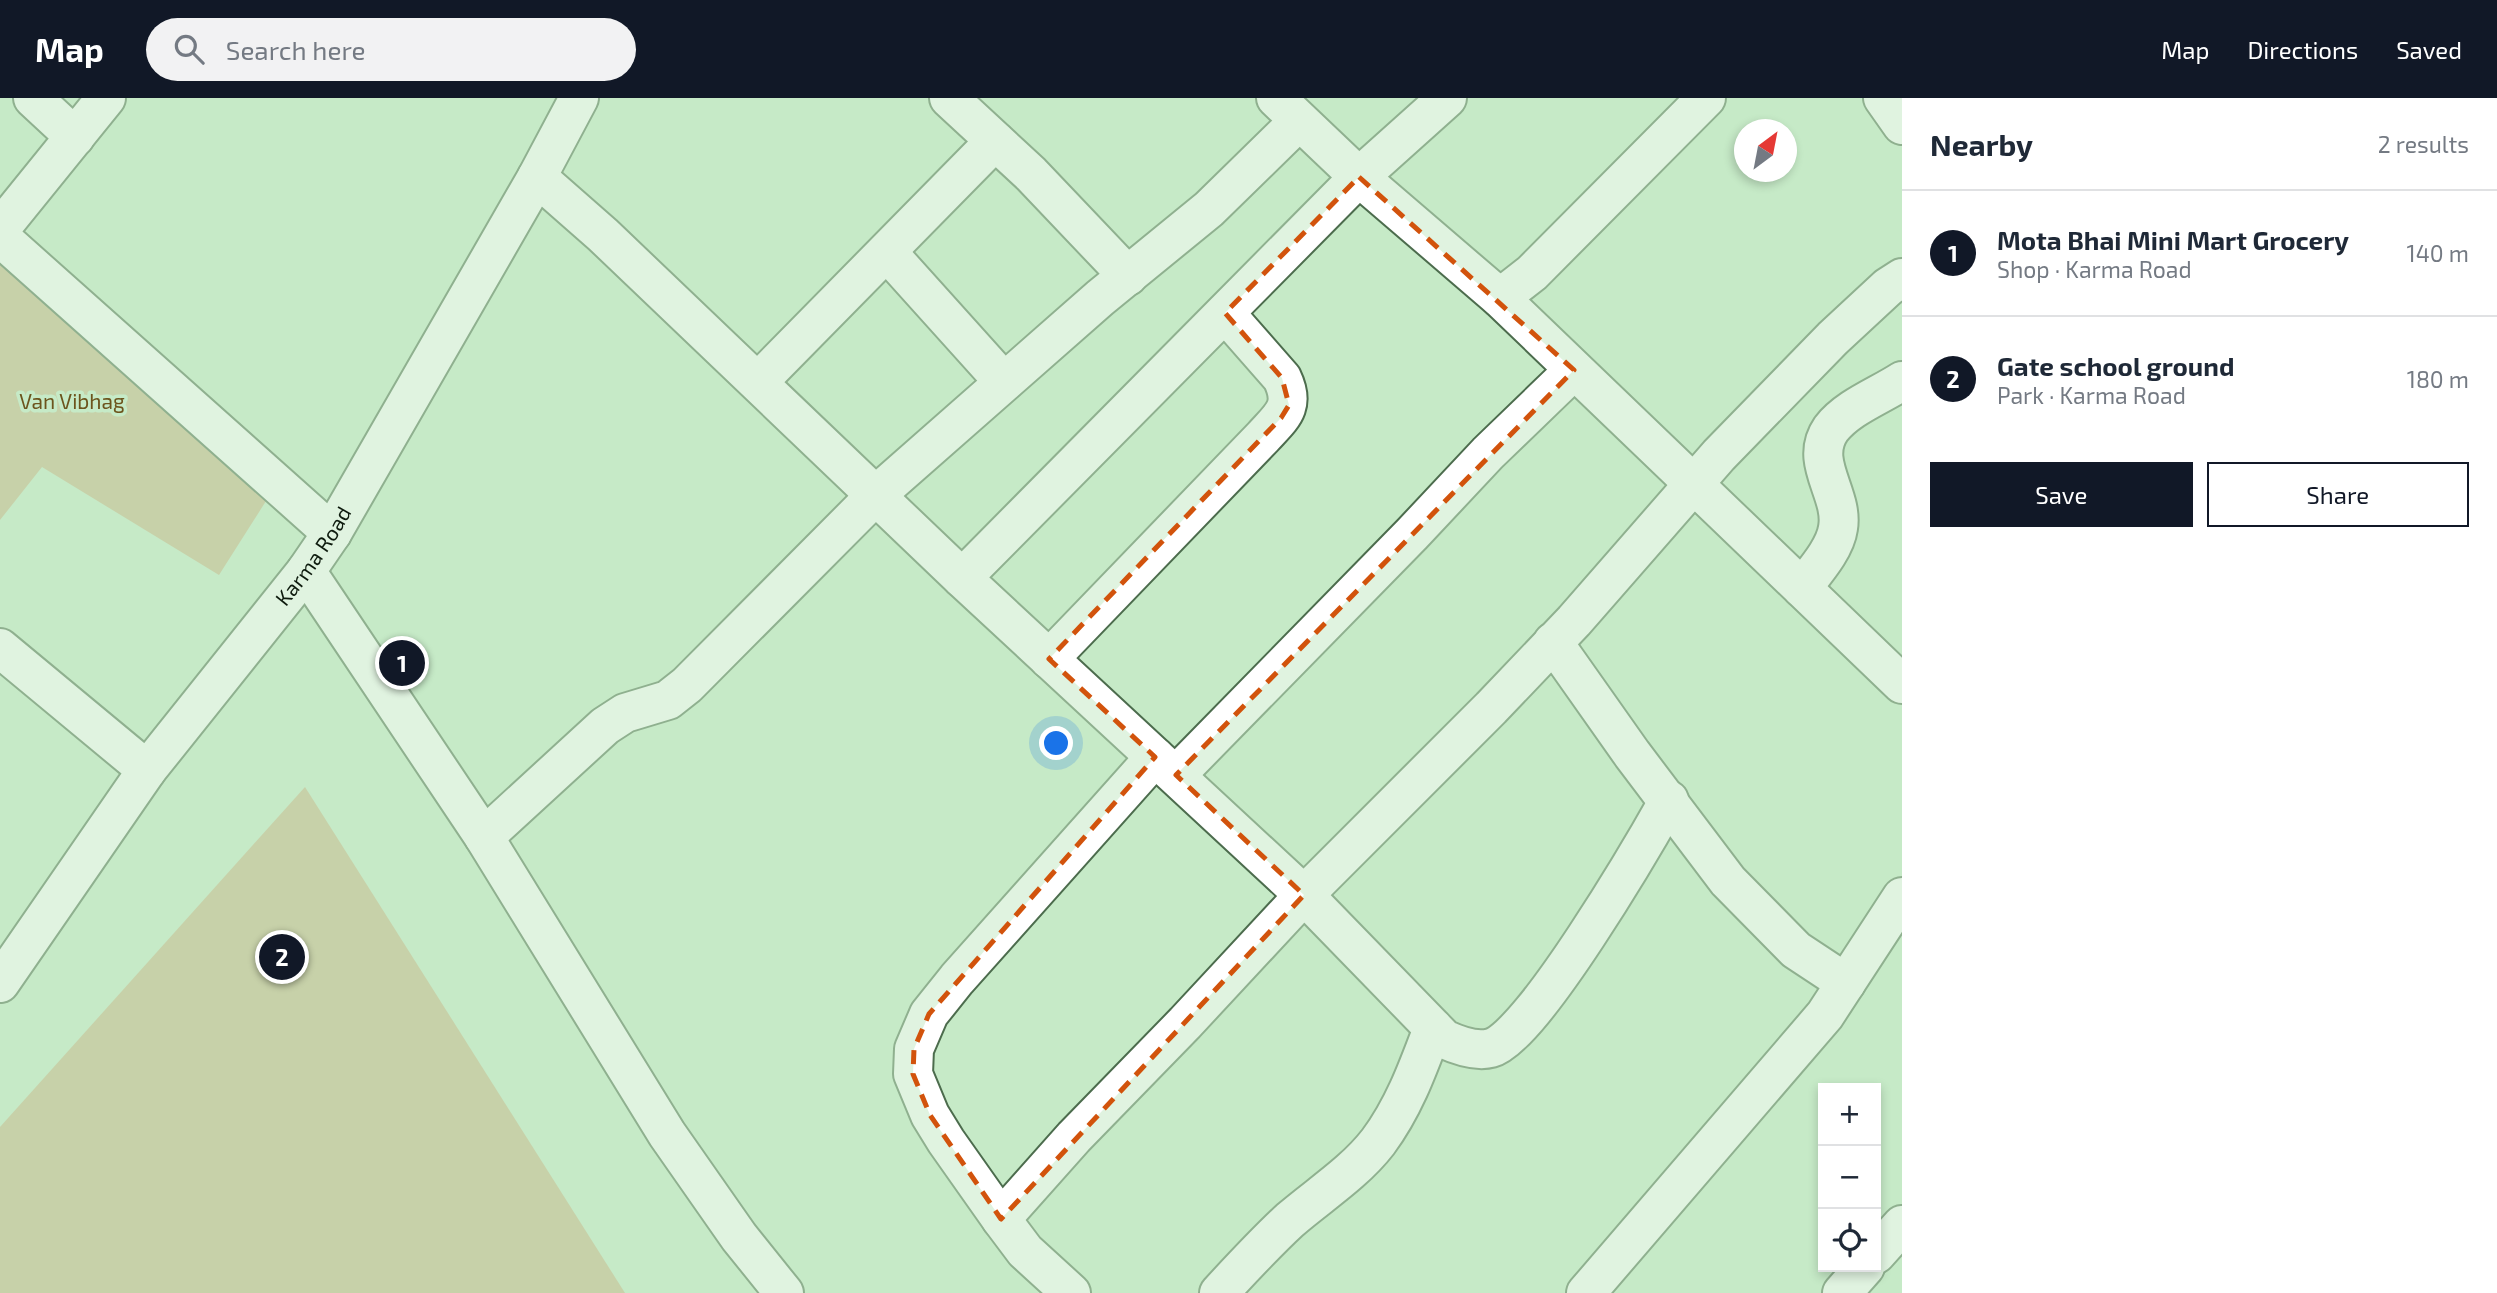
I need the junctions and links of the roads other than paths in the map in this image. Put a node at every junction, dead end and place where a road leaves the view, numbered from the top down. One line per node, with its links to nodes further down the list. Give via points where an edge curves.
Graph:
1 (33, 98): 10 (street)
2 (106, 98): 10 (street)
3 (579, 98): 12 (street, Karma Road)
4 (949, 98): 11 (street)
5 (1447, 98): 13 (street)
6 (1706, 98): 19 (street, via 1532,273)
7 (1883, 98): 9 (street)
8 (1287, 110): 13 (street); 17 (street, via 1209,209)
9 (1902, 125)
10 (75, 137): 14 (street)
11 (995, 141): 16 (street); 17 (street)
12 (537, 177): 23 (street); 27 (street, Karma Road)
13 (1359, 177): 19 (street); 20 (street)
14 (0, 229)
15 (0, 237): 27 (street)
16 (887, 252): 23 (street); 24 (street)
17 (1128, 276): 24 (street)
18 (1902, 278): 25 (street, via 1833,338)
19 (1500, 298): 21 (street)
20 (1225, 313): 29 (street); 33 (street, via 1282,378 1289,405)
21 (1574, 370): 25 (street); 35 (street, via 1412,534)
22 (1902, 381): 30 (street, via 1847,413 1823,445 1838,528)
23 (758, 382): 26 (street)
24 (1004, 382): 26 (street)
25 (1692, 484): 30 (street); 31 (street)
26 (876, 495): 29 (street); 38 (street, via 687,685 668,700 625,713 605,726)
27 (331, 533): 28 (street, Karma Road)
28 (306, 571): 36 (street, Karma Road); 38 (street)
29 (962, 578): 33 (street)
30 (1802, 588): 34 (street)
31 (1553, 642): 37 (street); 39 (street)
32 (0, 648): 36 (street)
33 (1049, 659): 35 (street)
34 (1902, 684)
35 (1165, 766): 39 (street); 44 (street, via 957,979 929,1013 914,1049 913,1074 930,1115)
36 (147, 770): 41 (street, Karma Road)
37 (1669, 800): 42 (street, via 1748,903 1796,950); 43 (street, via 1588,932 1513,1032 1492,1048 1461,1047)
38 (484, 837): 48 (street, via 667,1135)
39 (1304, 895): 43 (street); 44 (street)
40 (1902, 897): 42 (street)
41 (0, 983)
42 (1846, 983): 51 (street, via 1799,1047)
43 (1433, 1028): 50 (street, via 1408,1094 1376,1145 1282,1228)
44 (1001, 1219): 49 (street, via 1025,1251)
45 (1902, 1225): 46 (street)
46 (1881, 1248)
47 (1861, 1272): 52 (street)
48 (784, 1293)
49 (1072, 1293)
50 (1219, 1293)
51 (1586, 1293)
52 (1842, 1293)

